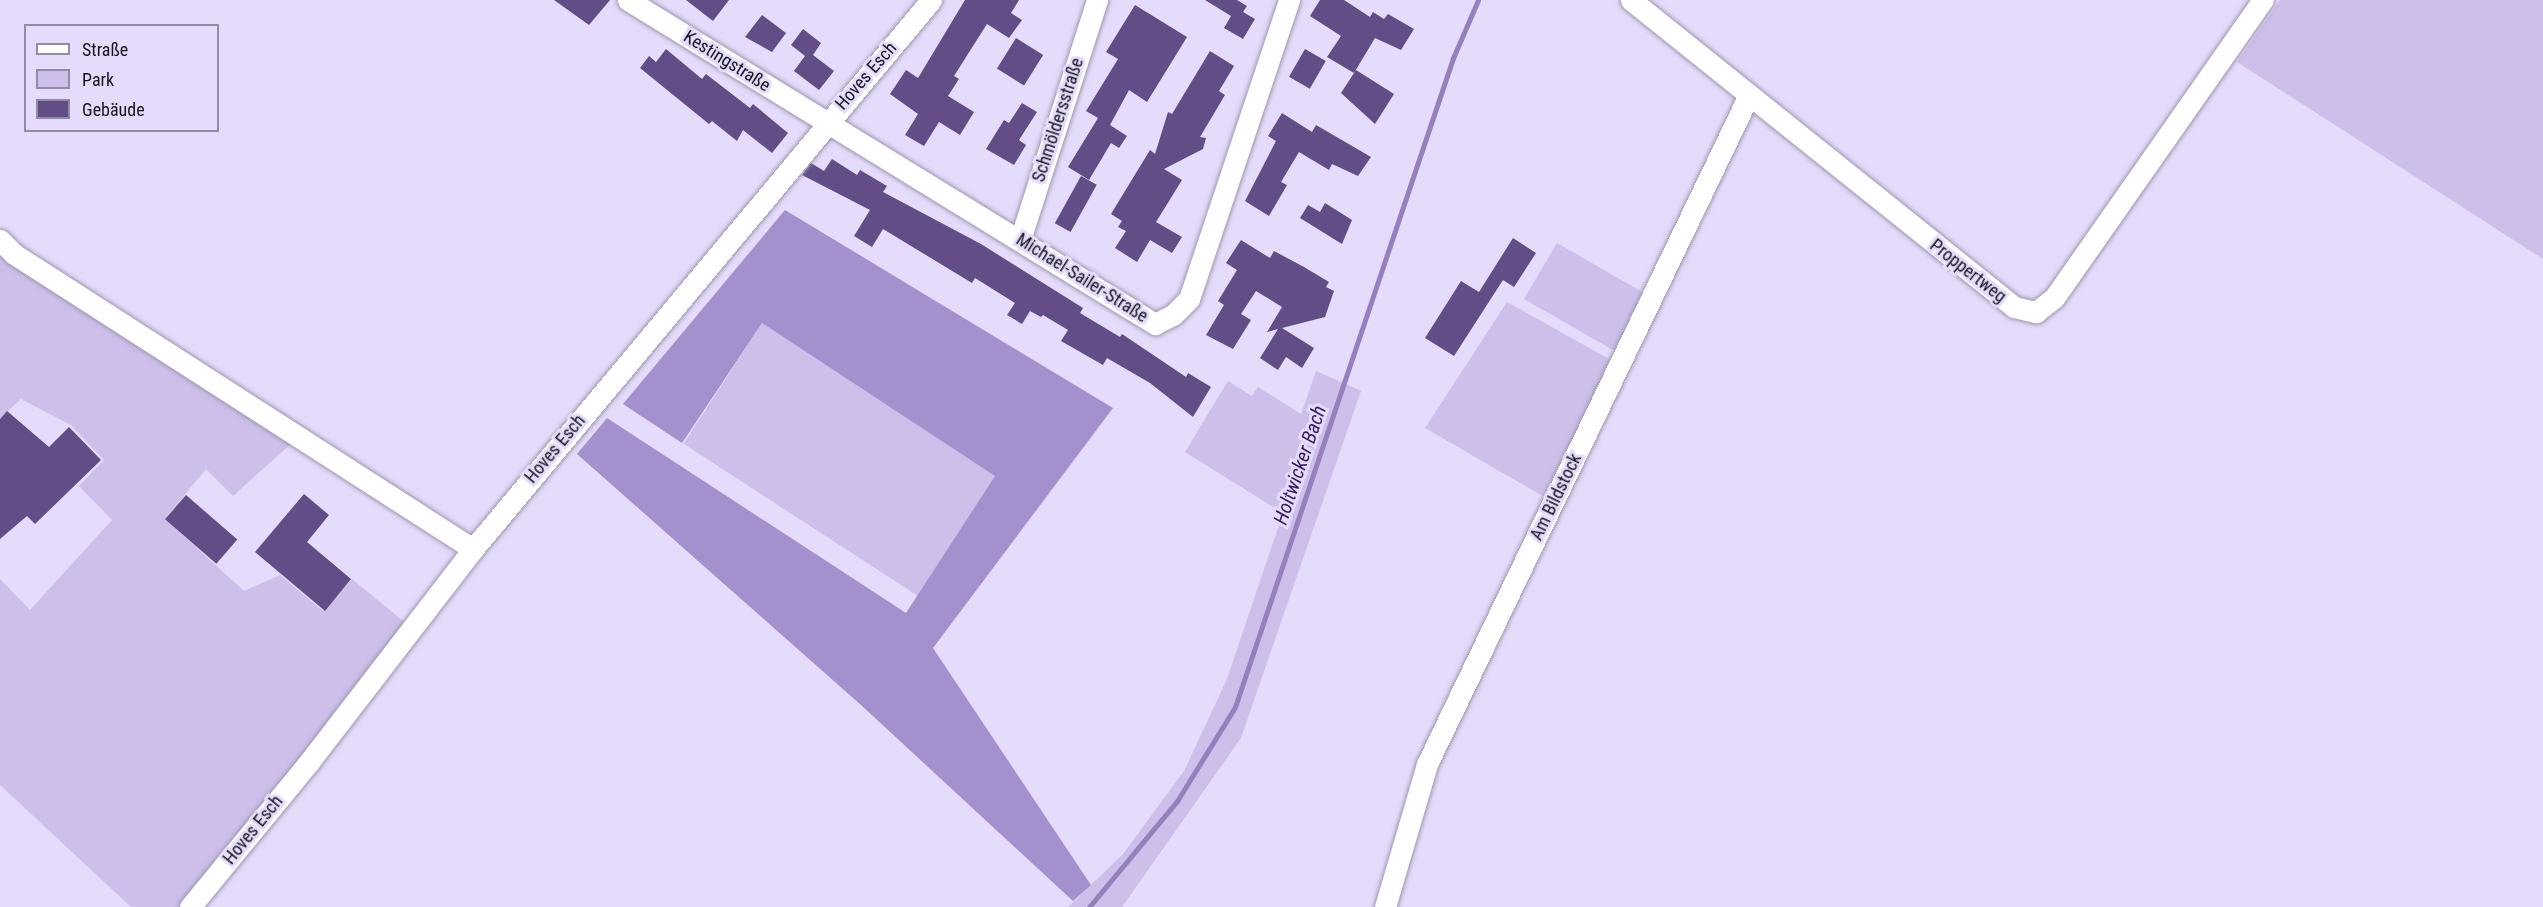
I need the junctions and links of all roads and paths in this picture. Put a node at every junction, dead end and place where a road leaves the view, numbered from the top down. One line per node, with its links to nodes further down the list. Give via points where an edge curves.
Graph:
1 (628, 0): 8 (street, Kestingstraße)
2 (931, 0): 8 (street, Hoves Esch)
3 (1097, 0): 10 (street, Schmöldersstraße)
4 (1289, 0): 10 (street, Michael-Sailer-Straße, via 1189,299 1173,315 1155,324)
5 (1631, 0): 7 (street, Proppertweg)
6 (2263, 0): 7 (street, Proppertweg, via 2054,298 2036,312 2014,307)
7 (1748, 97): 13 (street, Am Bildstock, via 1427,764)
8 (827, 122): 10 (street, Michael-Sailer-Straße); 11 (street, Hoves Esch)
9 (0, 240): 11 (street, via 14,254)
10 (1020, 240)
11 (473, 549): 12 (street, Hoves Esch, via 309,762)
12 (190, 907)
13 (1385, 907)

